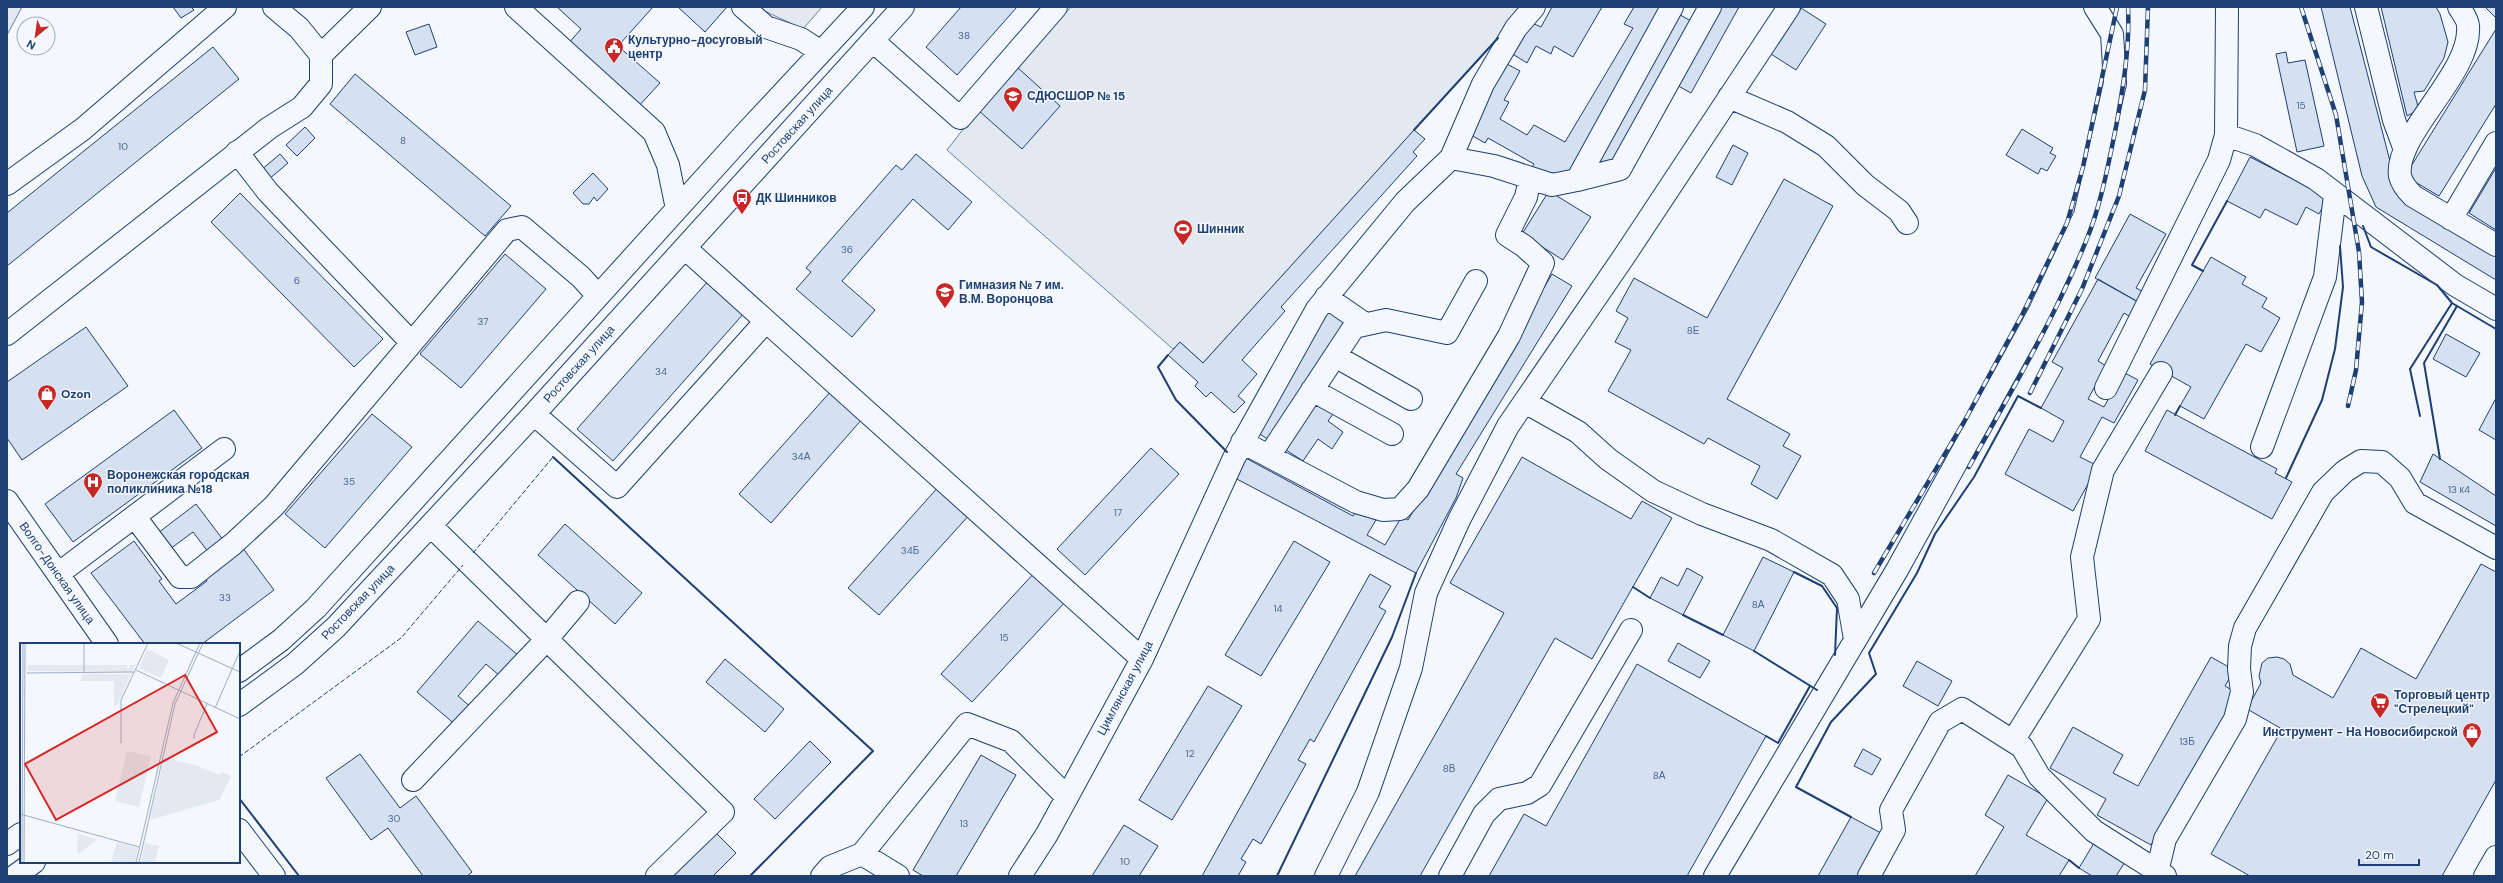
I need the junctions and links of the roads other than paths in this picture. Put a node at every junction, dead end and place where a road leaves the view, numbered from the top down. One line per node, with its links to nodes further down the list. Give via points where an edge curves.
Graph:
1 (225, 7): 28 (street, via 83,129)
2 (274, 7): 19 (street, via 299,28)
3 (370, 7): 19 (street)
4 (516, 7): 30 (street, via 654,132 668,165)
5 (743, 7): 18 (street, via 766,27 801,39)
6 (863, 7): 18 (street)
7 (903, 7): 17 (street, Ростовская улица)
8 (1056, 7): 17 (street, via 960,118)
9 (1534, 7): 25 (street, via 1516,28 1483,84)
10 (1672, 7): 27 (street)
11 (1710, 7): 27 (street, via 1620,170)
12 (1789, 7): 20 (street)
13 (2095, 7): 63 (street, via 2112,34 2115,83 2085,215 2038,313 1897,570)
14 (2227, 7): 21 (street)
15 (2366, 7): 23 (street, via 2394,120)
16 (2459, 7): 23 (street, via 2469,24 2466,49)
17 (873, 41): 34 (street, Ростовская улица)
18 (821, 52): 30 (street)
19 (321, 55): 24 (street, via 321,84 302,107)
20 (1729, 98): 32 (street, via 1787,122 1826,146 1865,185 1899,210); 48 (street)
21 (2226, 135): 29 (street, via 2262,149 2316,179); 45 (street, via 2219,160)
22 (2496, 143): 31 (street)
23 (2405, 150): 31 (street, via 2400,175 2405,188 2413,196)
24 (237, 152): 41 (street); 42 (street, via 268,192)
25 (1451, 158): 26 (street, via 1494,166); 37 (street, Цимлянская улица, via 1405,202)
26 (1530, 178): 27 (street, via 1552,185); 54 (street, via 1526,197 1507,235 1543,263 1509,336 1418,489 1400,509 1383,510 1356,502)
27 (1577, 180)
28 (7, 184)
29 (2335, 195): 38 (street, via 2456,285); 52 (street, via 2325,278)
30 (677, 209): 36 (street)
31 (2451, 219): 33 (street)
32 (1907, 223)
33 (2496, 245)
34 (685, 248): 39 (street); 49 (street, Ростовская улица)
35 (1476, 281): 40 (street, via 1448,333 1386,320)
36 (598, 296): 42 (street, via 581,277 522,227 507,230); 66 (street, via 316,608 281,640)
37 (1326, 297): 40 (street); 51 (street, Цимлянская улица, via 1294,348)
38 (2496, 309)
39 (766, 321): 49 (street, via 617,487); 65 (street)
40 (1365, 324): 43 (street, via 1354,327)
41 (7, 334)
42 (411, 342): 56 (street, via 274,506 233,544 191,577 180,577)
43 (1335, 356): 46 (street); 47 (street)
44 (2161, 372): 68 (street, via 2103,470 2082,557 2089,619)
45 (2106, 388)
46 (1312, 390): 50 (street); 54 (street)
47 (1411, 399)
48 (1525, 402): 63 (street, via 1578,432 1608,459 1653,491 1702,514 1771,540 1832,575 1848,599); 84 (street, via 1508,426 1458,520 1426,593 1411,668 1368,792)
49 (534, 414): 57 (street, Ростовская улица)
50 (1392, 434)
51 (1242, 442): 54 (street); 65 (street, Цимлянская улица)
52 (2262, 447)
53 (224, 449): 56 (street)
54 (1269, 456)
55 (7, 501): 59 (street, Волго-Донская улица)
56 (134, 517): 59 (street)
57 (431, 526): 62 (street); 67 (street, Ростовская улица, via 336,627 295,664)
58 (2496, 548): 77 (street, via 2415,502 2400,478 2382,462 2361,461 2345,471 2323,492 2245,628 2240,646 2242,692 2235,719 2165,839)
59 (58, 574): 64 (street, Волго-Донская улица)
60 (578, 602): 62 (street)
61 (1631, 630): 85 (street, via 1540,785 1527,793 1499,799 1484,814)
62 (547, 639): 69 (street); 80 (street, via 722,812)
63 (1855, 639): 86 (street)
64 (106, 643)
65 (1142, 659): 70 (street, Цимлянская улица)
66 (240, 671)
67 (240, 704)
68 (2012, 741): 77 (street, via 2022,747 2038,776 2094,831); 87 (street, via 1962,709 1940,722 1892,810 1894,830)
69 (413, 780)
70 (1067, 797): 74 (street, via 1011,741 967,724); 83 (street, Цимлянская улица)
71 (240, 831): 79 (street)
72 (20, 835): 73 (street)
73 (7, 844)
74 (862, 854): 81 (street, via 830,867); 82 (street)
75 (2496, 857): 88 (street)
76 (33, 863): 78 (street)
77 (2161, 874)
78 (15, 876)
79 (274, 876)
80 (657, 876)
81 (822, 876)
82 (898, 876)
83 (1020, 876)
84 (1326, 876)
85 (1450, 876)
86 (1715, 876)
87 (1869, 876)
88 (2485, 876)

